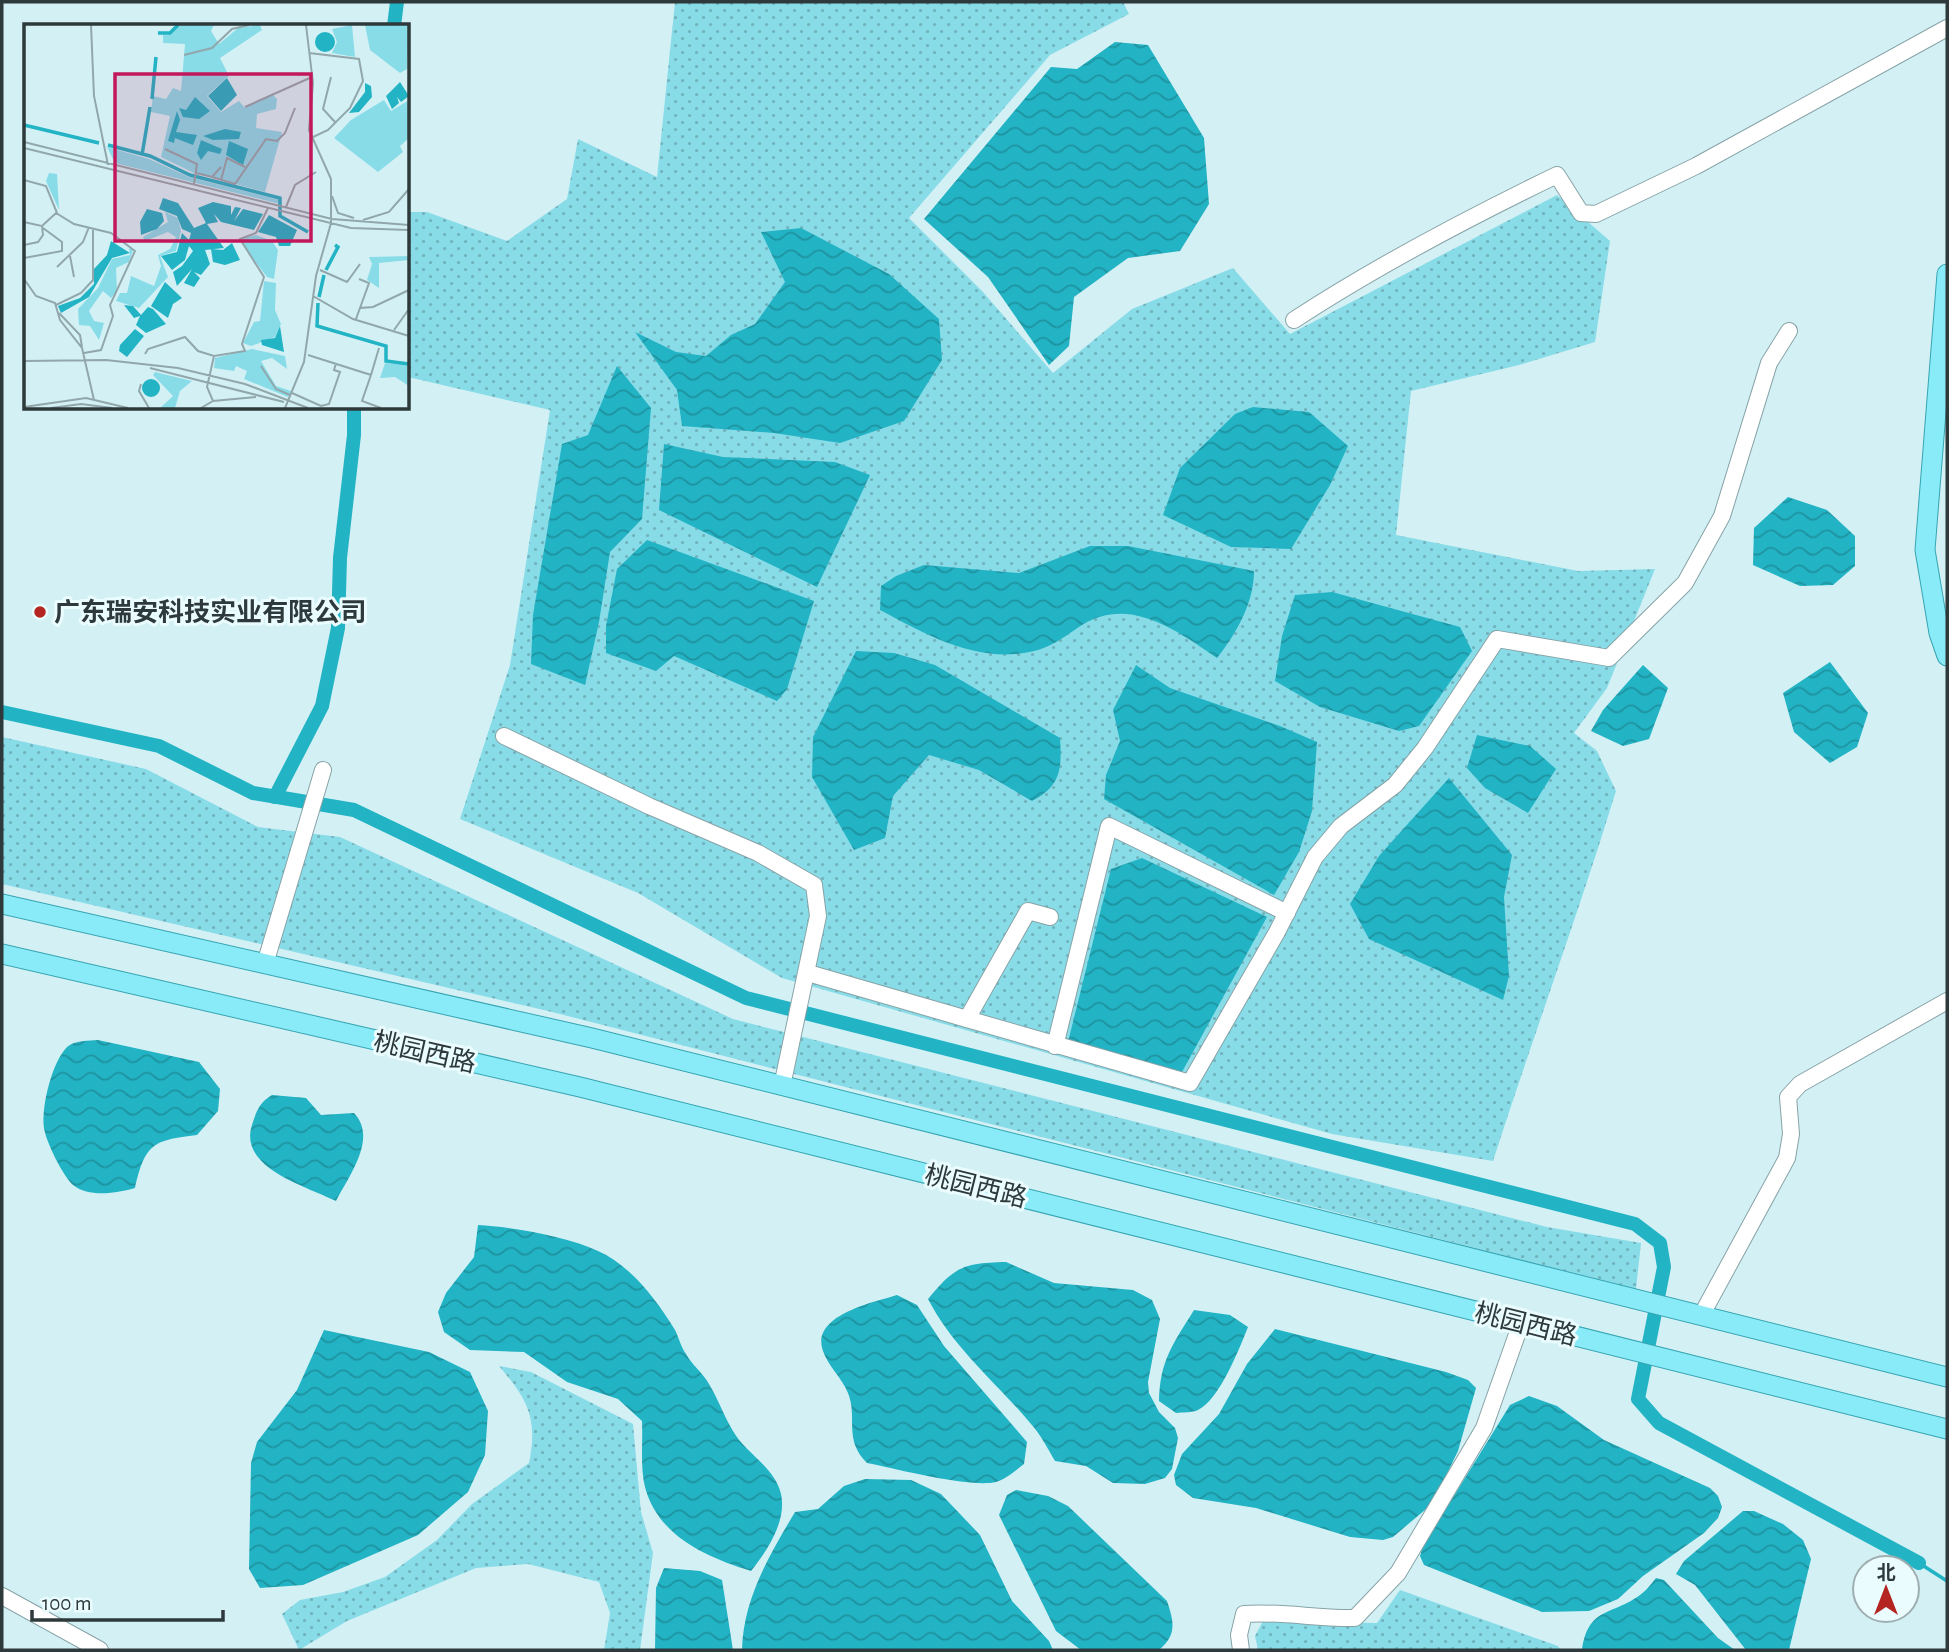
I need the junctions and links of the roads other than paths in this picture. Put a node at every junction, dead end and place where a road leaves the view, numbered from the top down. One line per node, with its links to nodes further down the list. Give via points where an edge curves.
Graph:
1 (1947, 28): 3 (street, via 1696,166 1596,214 1581,213 1557,175 1470,216 1354,280)
2 (1947, 274): 5 (main road, via 1925,550)
3 (1294, 320)
4 (1789, 331): 10 (street, via 1769,363 1722,516 1685,583 1609,658 1497,639 1426,748 1395,785 1341,826 1315,857)
5 (1943, 632): 6 (main road)
6 (1947, 656)
7 (504, 736): 14 (street, via 758,853 814,886 818,916)
8 (323, 770): 13 (street)
9 (2, 904): 13 (main road, 桃园西路)
10 (1287, 914): 17 (street, via 1190,1083); 17 (street, via 1109,826)
11 (1050, 917): 16 (street, via 1028,911)
12 (2, 954): 20 (main road, 桃园西路, via 580,1087)
13 (265, 964): 18 (main road, 桃园西路)
14 (808, 973): 16 (street); 18 (street)
15 (1947, 1001): 19 (street, via 1800,1084 1788,1097 1791,1134 1787,1158)
16 (967, 1019): 17 (street)
17 (1055, 1046)
18 (782, 1086): 19 (main road, 桃园西路)
19 (1692, 1313): 21 (main road, 桃园西路)
20 (1521, 1323): 22 (main road, 桃园西路); 25 (street, via 1484,1427 1398,1573 1355,1618 1244,1614)
21 (1947, 1377)
22 (1947, 1429)
23 (2, 1596): 24 (street)
24 (100, 1650)
25 (1241, 1650)

